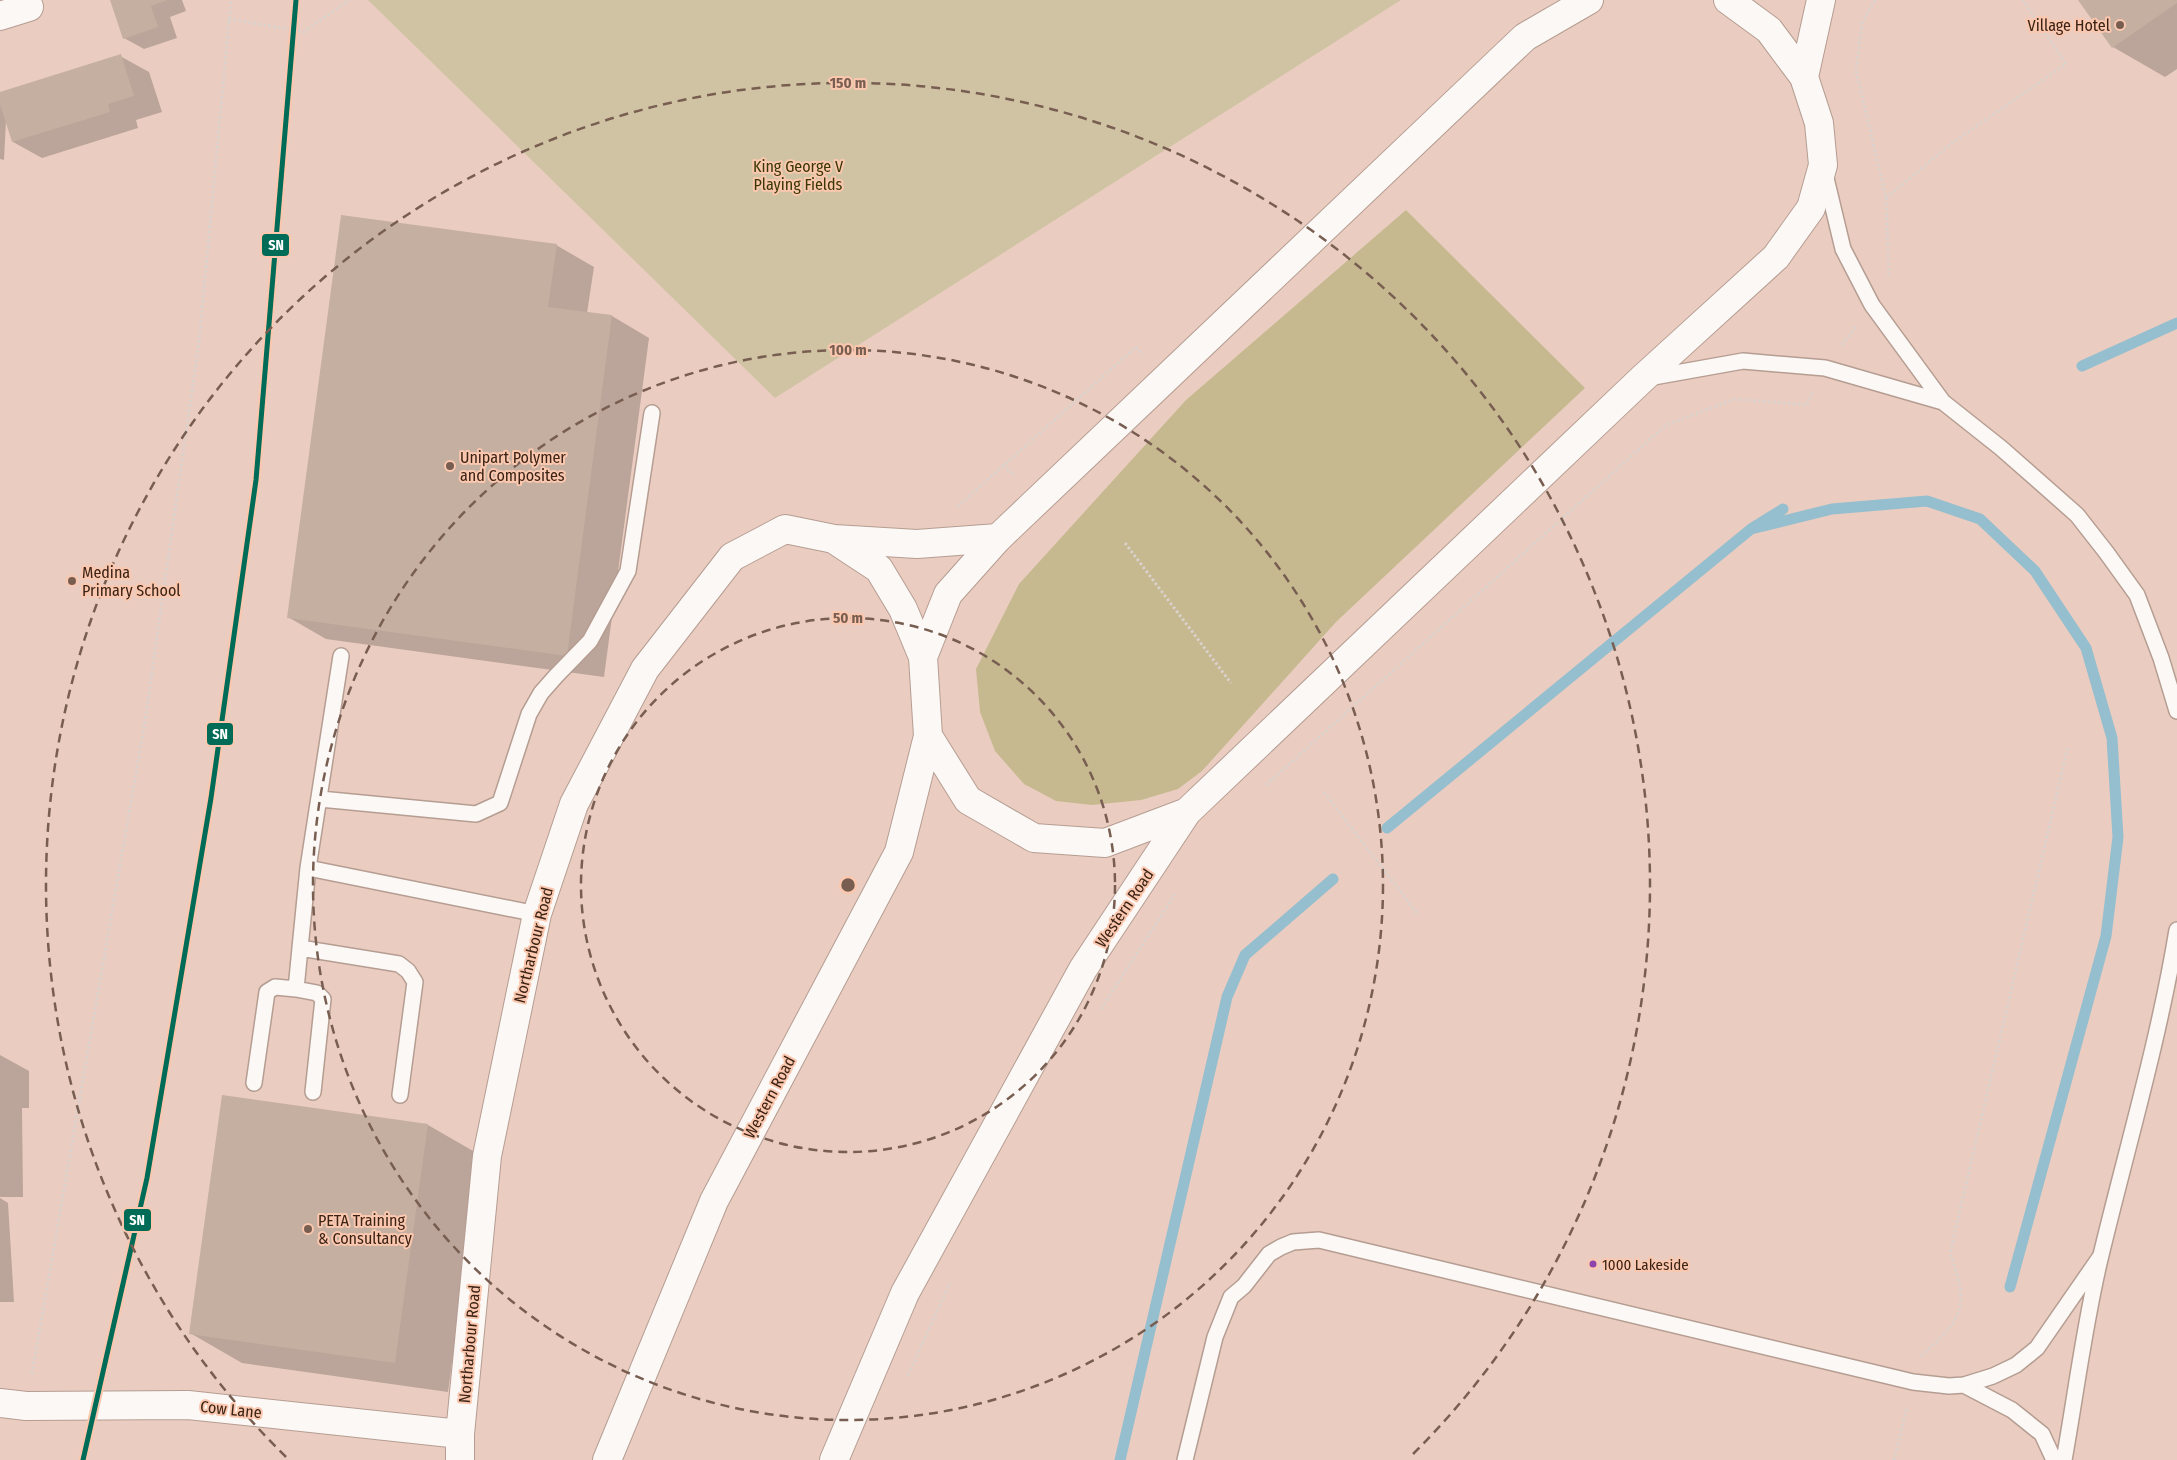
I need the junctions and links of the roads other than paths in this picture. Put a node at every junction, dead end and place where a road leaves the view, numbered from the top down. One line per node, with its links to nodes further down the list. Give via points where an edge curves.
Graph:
1 (1557, 0): 7 (main road)
2 (1589, 0): 7 (main road)
3 (1728, 0): 8 (main road, via 1769,30)
4 (1821, 0): 8 (main road)
5 (29, 7): 6 (main road)
6 (0, 16)
7 (1525, 37): 13 (main road)
8 (1804, 77): 9 (main road, via 1819,123)
9 (1823, 165): 10 (main road, via 1811,208 1776,257); 11 (lane, via 1843,250 1872,305)
10 (1642, 379): 11 (lane, via 1743,360 1825,368); 20 (main road)
11 (1943, 402): 17 (lane, via 2077,515 2106,552 2137,595)
12 (652, 413): 19 (lane, via 628,572 590,641 541,693 529,714 500,803 476,814)
13 (998, 538): 14 (main road, Northarbour Road, via 917,544); 16 (main road, via 948,594)
14 (834, 539): 16 (main road, Northarbour Road, via 879,569 903,609); 22 (main road, Northarbour Road, via 784,530 732,557 645,669 574,804)
15 (341, 656): 19 (lane)
16 (924, 657): 18 (main road)
17 (2177, 710)
18 (928, 736): 20 (main road, via 968,800 1034,838 1105,843); 33 (main road, Western Road, via 899,852 714,1201)
19 (320, 799): 21 (lane)
20 (1187, 812): 34 (main road, Western Road, via 1083,969 909,1284)
21 (308, 868): 22 (lane); 24 (lane)
22 (537, 914): 32 (main road, Northarbour Road, via 487,1156)
23 (2177, 930): 29 (lane, via 2149,1064)
24 (300, 948): 25 (lane); 28 (lane, via 399,964 408,971 415,982)
25 (296, 990): 26 (lane, via 275,987 267,992); 27 (lane, via 317,992 323,999)
26 (254, 1083)
27 (313, 1092)
28 (400, 1095)
29 (2100, 1257): 30 (lane, via 2038,1348 1992,1376); 37 (lane)
30 (1964, 1385): 35 (lane, via 1912,1382 1319,1240 1293,1242 1269,1254 1231,1297 1215,1337); 36 (lane, via 2012,1410 2042,1434)
31 (0, 1403): 32 (main road, Cow Lane, via 26,1406 188,1405)
32 (460, 1447)
33 (607, 1460)
34 (834, 1460)
35 (1185, 1460)
36 (2054, 1460)
37 (2064, 1460)

